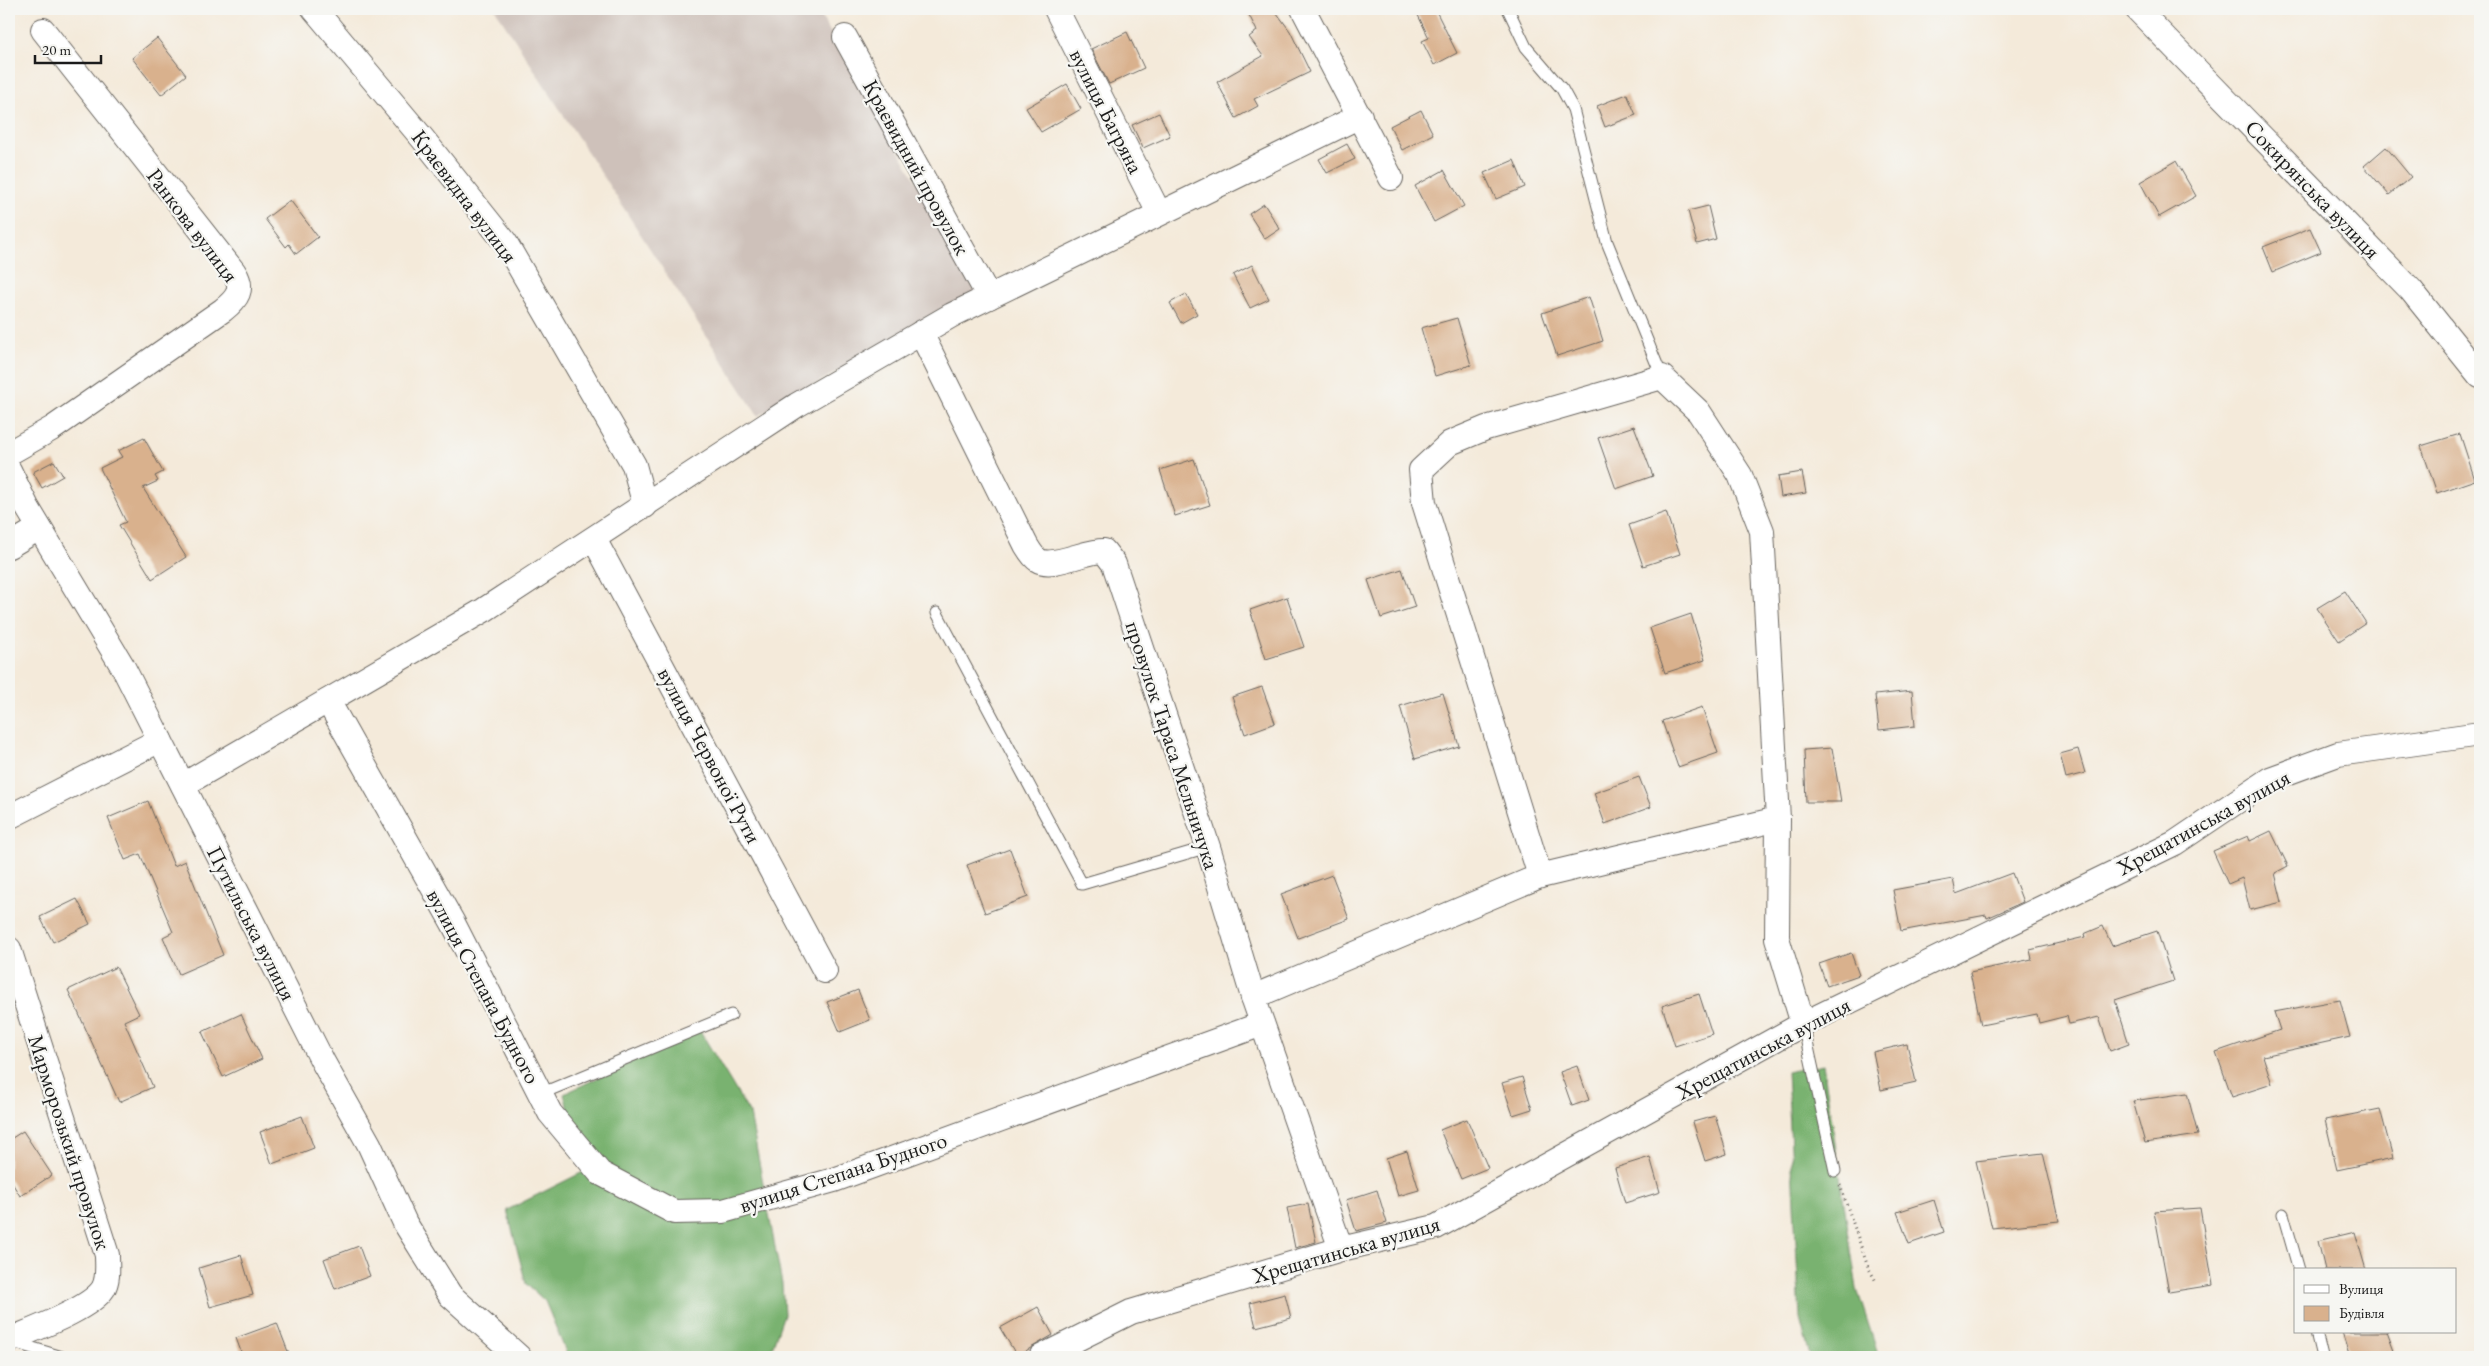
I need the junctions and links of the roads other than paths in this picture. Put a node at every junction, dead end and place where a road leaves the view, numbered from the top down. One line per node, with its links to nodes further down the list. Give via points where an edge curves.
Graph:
1 (314, 9): 17 (street, Краєвидна вулиця, via 505,242 634,465)
2 (1056, 9): 10 (street, вулиця Багряна)
3 (1303, 9): 8 (street)
4 (1508, 9): 14 (lane, via 1526,47 1562,90 1573,109 1608,242)
5 (2137, 9): 13 (street, Сокирянська вулиця, via 2411,290)
6 (42, 30): 15 (street, Ранкова вулиця, via 234,272 240,289 237,297 223,310 53,428)
7 (846, 37): 11 (street, Краєвидний провулок)
8 (1360, 116): 9 (street); 10 (street)
9 (1391, 178)
10 (1158, 213): 11 (street)
11 (989, 297): 12 (street)
12 (922, 333): 17 (street, via 798,405); 28 (street, провулок Тараса Мельничука, via 1026,545 1036,559 1054,562 1095,550 1104,551 1114,564)
13 (2480, 376)
14 (1662, 377): 27 (street, via 1699,412 1730,459 1740,475 1762,531); 29 (street, via 1486,428 1450,443 1421,470 1424,503)
15 (9, 453)
16 (9, 470): 18 (street, Путильська вулиця)
17 (645, 506): 19 (street)
18 (40, 528): 20 (street); 24 (street, Путильська вулиця, via 123,667)
19 (594, 539): 22 (street, via 484,610); 31 (street, вулиця Червоної Рути)
20 (9, 546)
21 (937, 613): 28 (lane, via 1082,884)
22 (328, 700): 25 (street); 36 (street, вулиця Степана Будного, via 453,923)
23 (2480, 734): 35 (street, Хрещатинська вулиця, via 2338,754 2270,779 2175,843)
24 (160, 740): 25 (street, Путильська вулиця); 26 (street)
25 (183, 785): 44 (street, Путильська вулиця, via 314,1045 369,1144 405,1224 450,1295)
26 (9, 817)
27 (1778, 818): 29 (street); 35 (street, via 1777,938)
28 (1208, 847): 32 (street, провулок Тараса Мельничука)
29 (1540, 876): 32 (street)
30 (9, 949): 42 (street, Марморозький провулок, via 108,1265 103,1289 93,1298)
31 (826, 971)
32 (1253, 997): 34 (street, провулок Тараса Мельничука)
33 (731, 1015): 36 (lane)
34 (1262, 1024): 36 (street, вулиця Степана Будного, via 834,1180 723,1211 674,1212 600,1173 550,1113); 39 (street, провулок Тараса Мельничука)
35 (1803, 1024): 37 (lane); 39 (street, Хрещатинська вулиця, via 1436,1227)
36 (540, 1094)
37 (1835, 1171)
38 (2283, 1214): 40 (lane)
39 (1341, 1250): 45 (street, Хрещатинська вулиця, via 1131,1312)
40 (2298, 1268)
41 (2316, 1334): 46 (lane)
42 (9, 1340): 43 (lane)
43 (62, 1357)
44 (519, 1357)
45 (1041, 1357)
46 (2322, 1357)

